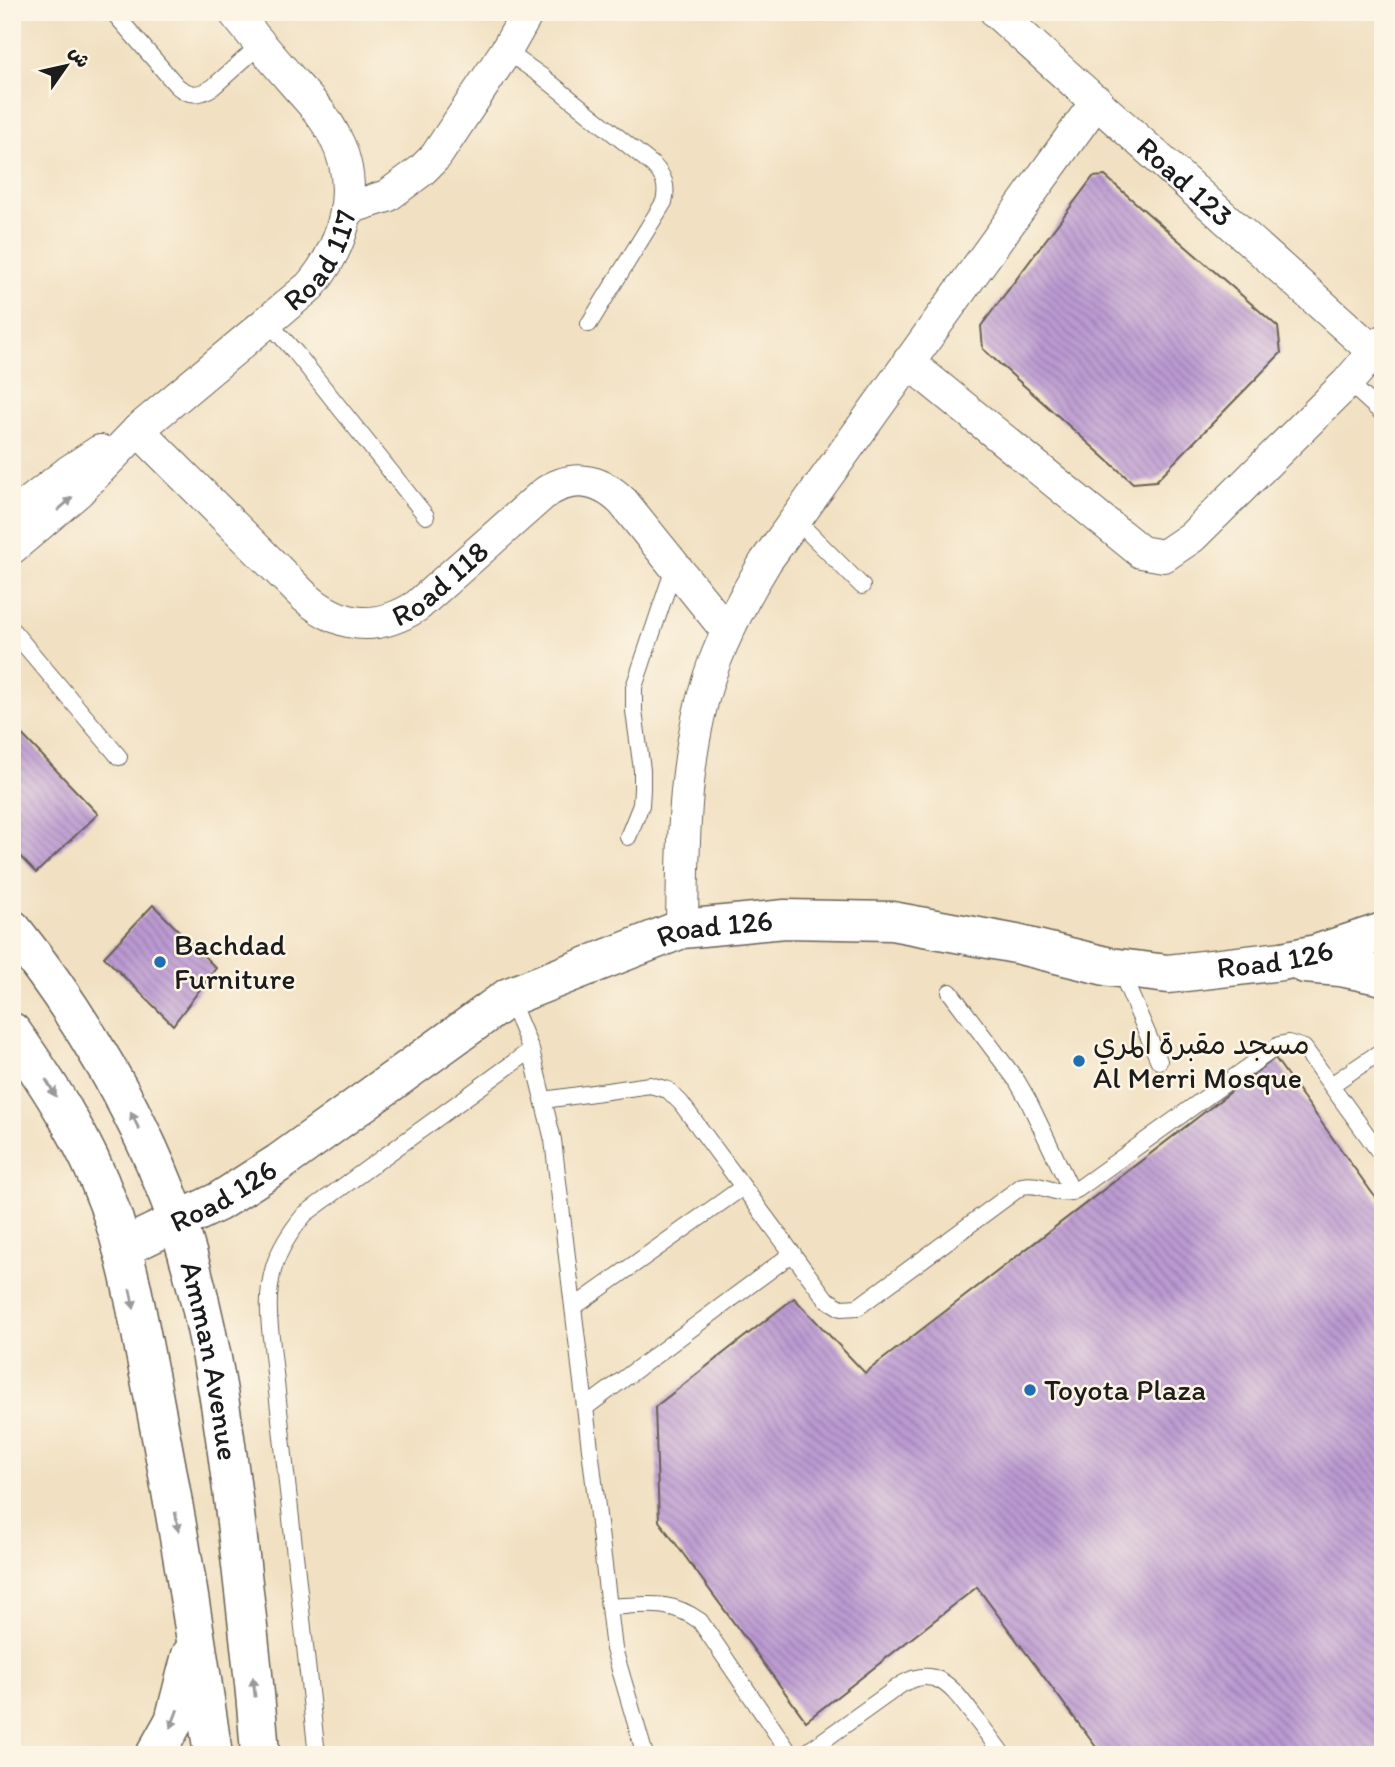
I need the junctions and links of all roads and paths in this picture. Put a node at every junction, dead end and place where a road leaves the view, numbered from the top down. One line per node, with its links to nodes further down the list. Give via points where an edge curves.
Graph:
1 (113, 12): 5 (lane, via 177,86 194,94 213,87)
2 (234, 12): 5 (street)
3 (528, 12): 6 (street, Road 117)
4 (996, 12): 7 (street, Road 123)
5 (261, 44): 8 (street, via 325,118 336,139 345,160)
6 (506, 51): 8 (street, Road 117, via 436,156 421,171 387,196); 10 (lane, via 653,166 665,184 664,202)
7 (1097, 101): 11 (street, Road 123); 12 (street)
8 (346, 209): 9 (street, Road 117, via 343,230 325,269)
9 (268, 322): 15 (street, Road 117); 17 (lane)
10 (589, 324)
11 (1378, 346): 13 (street, Road 123)
12 (908, 362): 13 (street, Road 123, via 1141,551 1164,556 1184,543); 18 (street)
13 (1348, 382): 14 (lane)
14 (1383, 414)
15 (138, 430): 16 (street, Road 117, via 90,456); 19 (street, Road 117, one-way to 15, via 79,491); 20 (street, Road 118, via 304,596 344,621 374,623 410,610 542,495 565,482 591,481 614,493)
16 (12, 516)
17 (426, 516)
18 (795, 519): 21 (lane); 23 (street)
19 (12, 548)
20 (675, 565): 23 (street, Road 118); 25 (lane, via 634,687 642,789 641,805)
21 (862, 586)
22 (12, 630): 24 (lane)
23 (727, 631): 27 (street, via 694,745 685,820)
24 (119, 757)
25 (628, 837)
26 (12, 929): 43 (street, Amman Avenue, one-way to 26, via 134,1118 63,999)
27 (682, 929): 30 (street, Road 126, via 785,919 892,921); 33 (street, Road 126)
28 (1383, 932): 29 (street, Road 126)
29 (1282, 961): 30 (street, Road 126, via 1168,974); 31 (street)
30 (1120, 969): 37 (lane)
31 (1383, 976)
32 (950, 992): 42 (lane, via 1028,1100)
33 (509, 997): 35 (lane); 43 (street, Road 126, via 279,1163)
34 (12, 1032): 44 (street, Amman Avenue, one-way to 44, via 81,1139)
35 (531, 1050): 39 (lane); 53 (lane, via 305,1214 273,1266 269,1317)
36 (1383, 1050): 38 (lane)
37 (1159, 1062)
38 (1331, 1085): 40 (lane); 42 (lane, via 1304,1048 1279,1045)
39 (544, 1100): 41 (lane, via 641,1085 668,1090); 46 (lane)
40 (1383, 1157)
41 (743, 1186): 45 (lane); 46 (lane)
42 (1072, 1192): 45 (lane, via 1023,1186 858,1307 832,1305)
43 (178, 1222): 44 (street, Road 126); 52 (street, Amman Avenue, one-way to 43, via 231,1479 214,1366)
44 (122, 1248): 49 (street, Amman Avenue, one-way to 49)
45 (793, 1254): 47 (lane)
46 (574, 1307): 47 (lane)
47 (586, 1407): 48 (lane)
48 (610, 1607): 54 (lane, via 614,1648); 55 (lane, via 672,1606 700,1621)
49 (196, 1633): 50 (street, one-way to 50, via 174,1721); 51 (street, Amman Avenue)
50 (155, 1755)
51 (213, 1755)
52 (260, 1755)
53 (317, 1755)
54 (645, 1755)
55 (791, 1755)
56 (803, 1755): 57 (lane, via 902,1684 924,1676 954,1691)
57 (1003, 1755)

